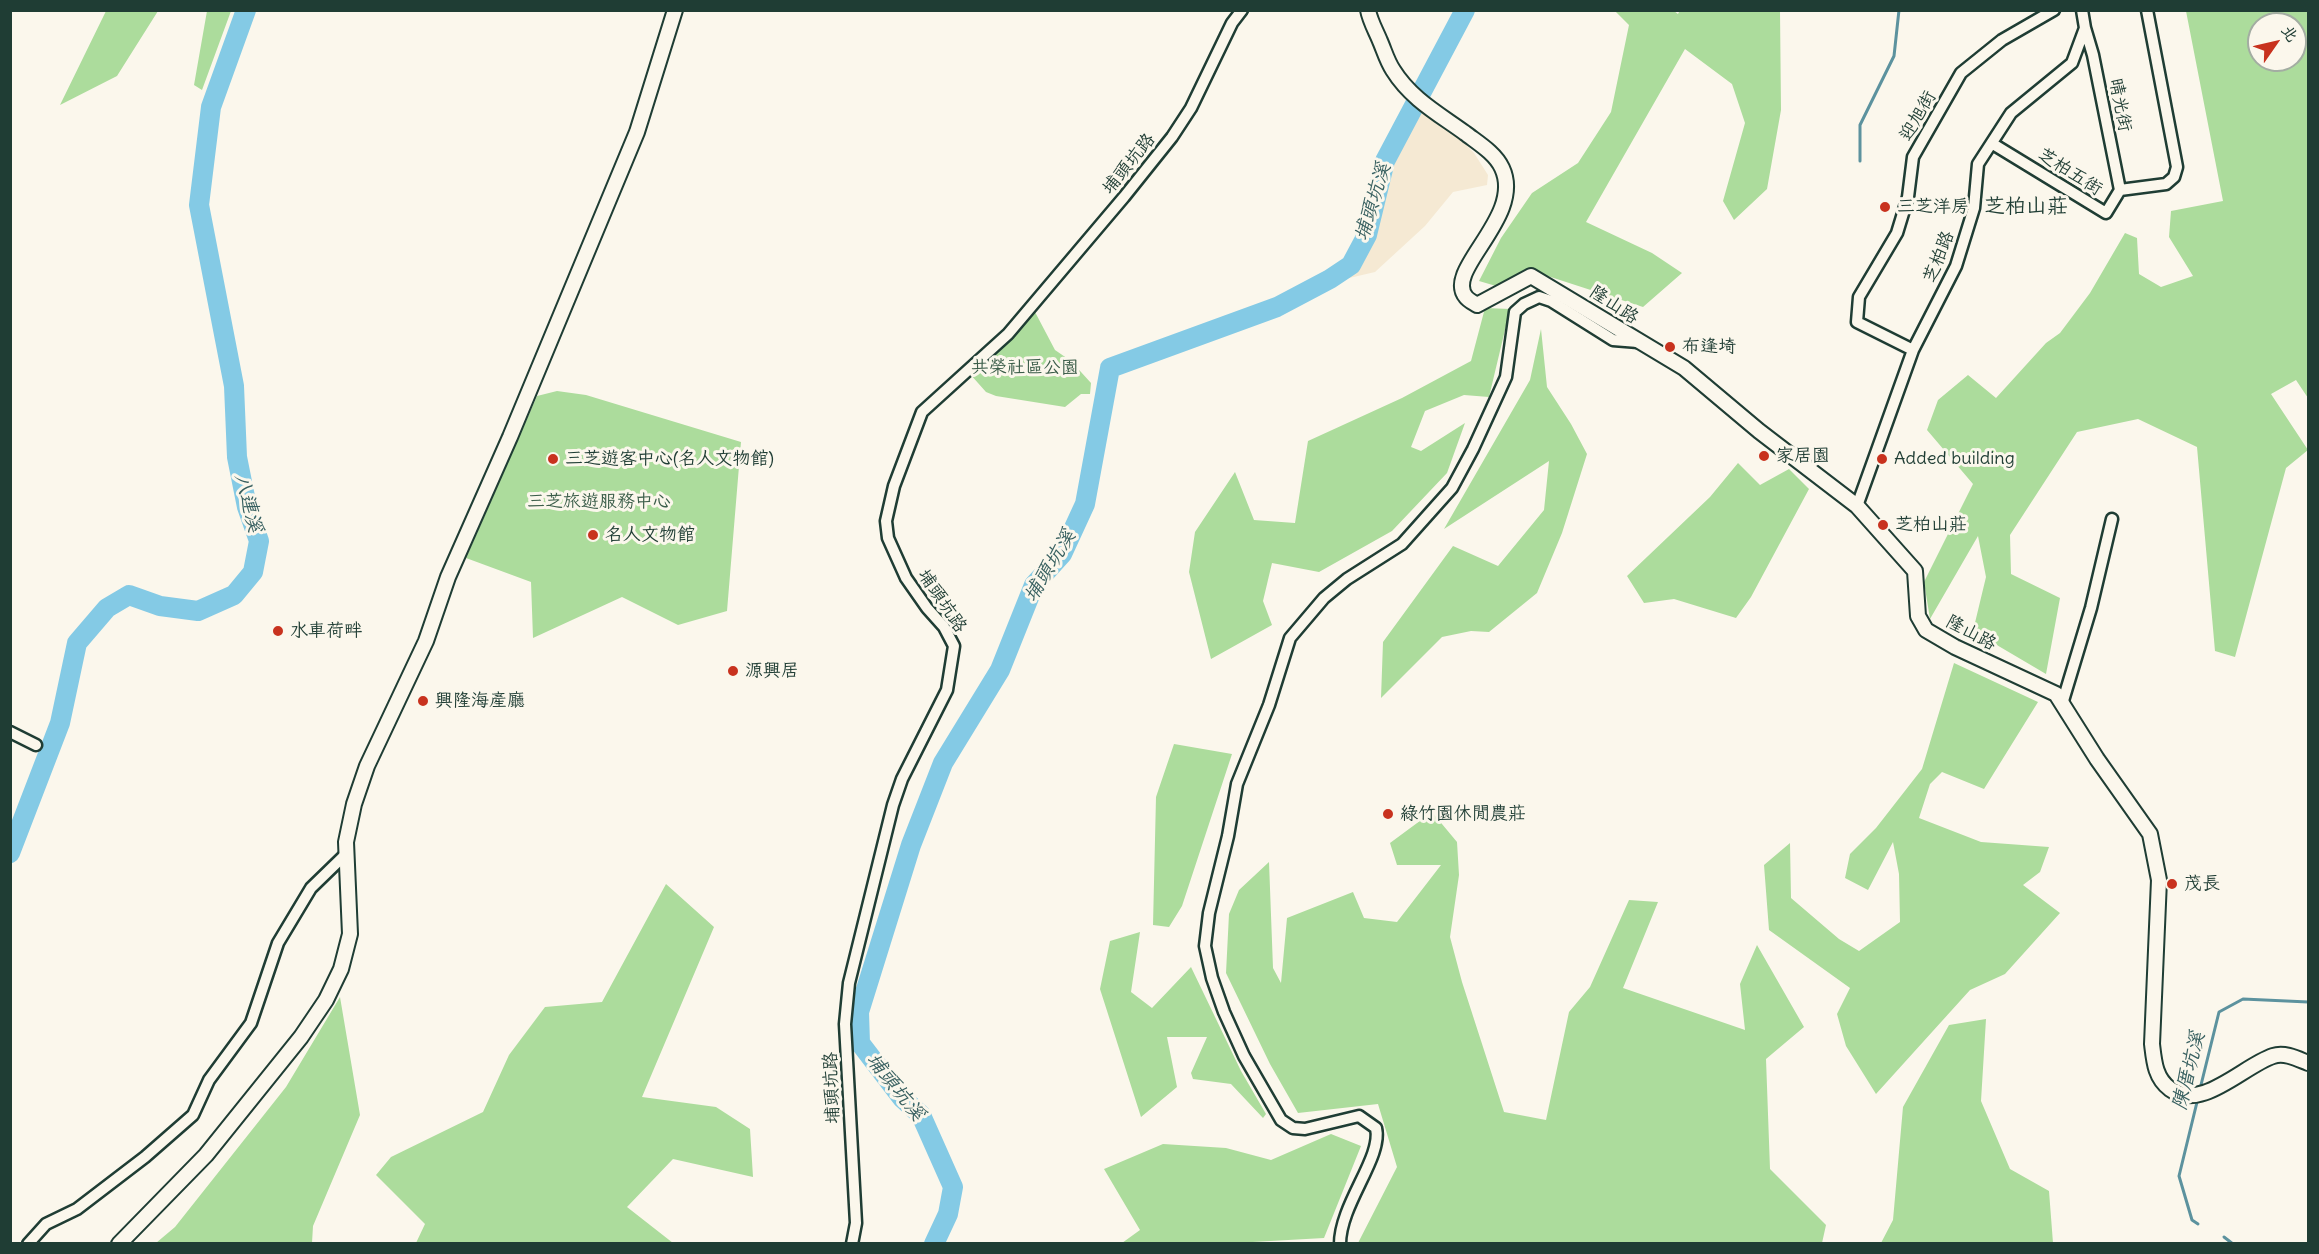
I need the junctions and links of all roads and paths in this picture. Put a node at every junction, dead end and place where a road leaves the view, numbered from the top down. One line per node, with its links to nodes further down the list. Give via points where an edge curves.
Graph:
1 (675, 10): 17 (street, via 637,132 448,577 426,641 367,766 354,804)
2 (1242, 10): 21 (street, 埔頭坑路, via 1191,108 1145,171 1008,334 922,412 894,486 886,521 888,538 906,578 954,646 947,690 893,805 849,982 845,1024 856,1223)
3 (1368, 10): 10 (street, 隆山路, via 1392,69 1408,90 1493,156 1502,168 1506,183 1503,209 1463,276 1461,288 1466,298 1477,304 1531,276)
4 (2054, 10): 11 (street, 迎旭街, via 2002,40 1961,73 1913,157 1908,197 1897,233 1859,297 1857,322)
5 (2082, 10): 7 (street, 芝柏路)
6 (2147, 10): 9 (street, via 2176,167 2174,177 2166,184)
7 (2085, 28): 8 (street, 芝柏路, via 2072,63 2011,113); 9 (street, 晴光街)
8 (1993, 144): 9 (street, 芝柏五街, via 2106,213); 11 (street, 芝柏路, via 1978,164 1974,208 1956,266)
9 (2120, 190)
10 (1638, 342): 12 (street, 隆山路, via 1684,368 1758,431); 22 (street, via 1613,340 1539,297 1515,312 1506,376 1452,488 1402,544 1324,598 1290,639 1237,784 1209,913 1205,946 1212,978 1244,1056 1281,1120 1293,1128 1305,1129 1359,1116 1377,1128 1375,1149 1345,1213)
11 (1913, 350): 12 (street, 芝柏路)
12 (1857, 506): 14 (street, 隆山路, via 1915,571 1918,616 1926,630 2056,694)
13 (2112, 519): 14 (street)
14 (2062, 704): 18 (street, 隆山路, via 2150,834 2159,880 2152,1044 2154,1064 2162,1083 2179,1096 2199,1094 2275,1055 2293,1056)
15 (10, 732): 16 (street)
16 (36, 745)
17 (346, 854): 19 (street, via 311,888 278,943 251,1023 209,1080 193,1115 77,1209 46,1224); 20 (street, via 350,934 341,969 326,1000 206,1155)
18 (2308, 1063)
19 (28, 1244)
20 (119, 1244)
21 (852, 1244)
22 (1340, 1244)

